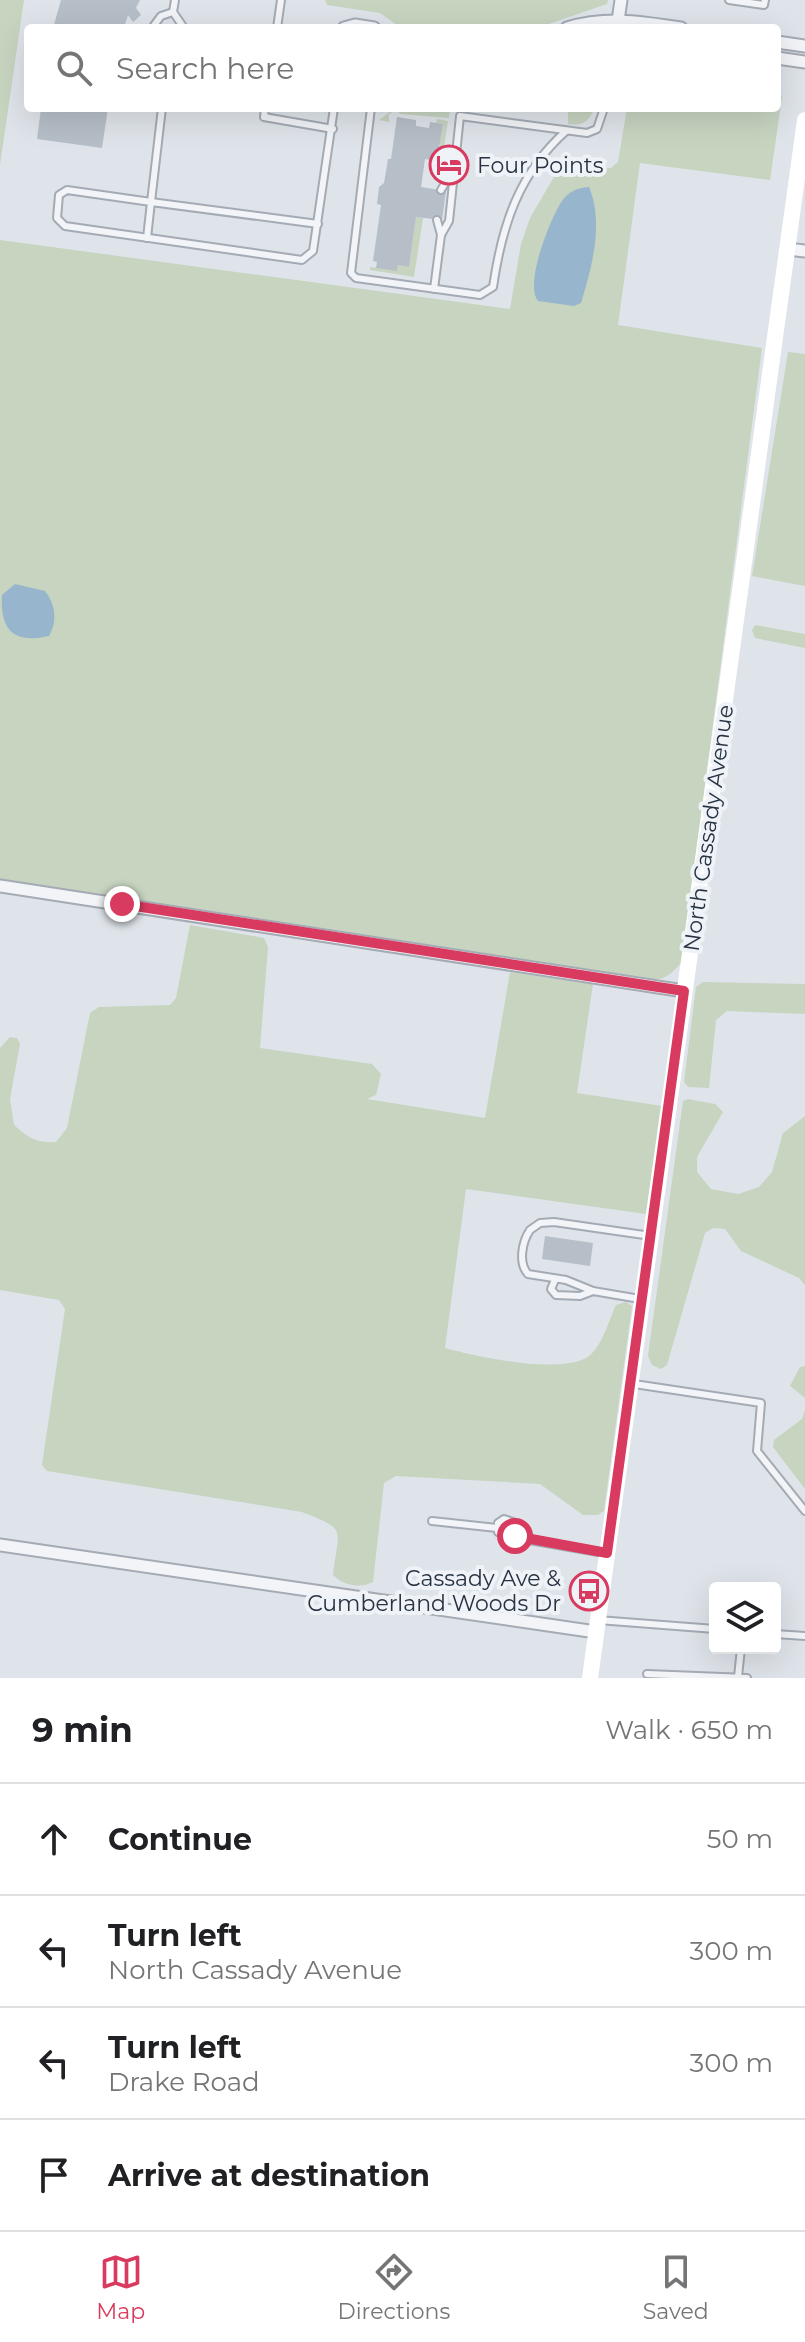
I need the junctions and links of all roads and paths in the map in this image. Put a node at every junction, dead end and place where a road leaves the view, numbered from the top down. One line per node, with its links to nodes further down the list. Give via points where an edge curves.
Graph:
1 (175, 0): 6 (lane)
2 (281, 0): 10 (lane)
3 (621, 0): 7 (street)
4 (730, 0): 5 (lane, via 764,5)
5 (765, 0)
6 (173, 12): 8 (lane); 9 (lane)
7 (618, 23): 11 (street)
8 (155, 24)
9 (181, 24)
10 (278, 24)
11 (581, 24)
12 (781, 43): 13 (street)
13 (805, 46)
14 (781, 59): 15 (street)
15 (805, 62)
16 (162, 112): 26 (lane)
17 (265, 112): 22 (lane, via 264,117)
18 (334, 112): 22 (lane)
19 (371, 112): 32 (lane, via 351,273)
20 (603, 112): 23 (lane, via 597,129)
21 (805, 120): 31 (main road, North Cassady Avenue)
22 (333, 129): 28 (lane)
23 (566, 131): 24 (lane, via 460,116); 32 (lane, via 534,164 516,196 493,287 480,295)
24 (452, 172): 25 (lane); 29 (lane, via 449,221)
25 (441, 190)
26 (151, 202): 28 (lane); 30 (lane); 30 (lane, via 67,190 59,195 57,218 65,226)
27 (437, 220): 29 (lane)
28 (318, 224): 30 (lane, via 313,251 302,260)
29 (441, 235): 32 (lane)
30 (147, 238)
31 (796, 250): 34 (main road, North Cassady Avenue)
32 (434, 289)
33 (0, 886): 34 (street)
34 (684, 991): 35 (main road, North Cassady Avenue)
35 (651, 1236): 36 (lane, via 540,1223 526,1236 522,1267 528,1274); 38 (main road, North Cassady Avenue)
36 (555, 1280): 37 (lane, via 577,1282); 37 (lane, via 551,1289 556,1295)
37 (593, 1291): 38 (lane)
38 (642, 1300): 39 (main road, North Cassady Avenue)
39 (630, 1383): 40 (lane, via 761,1403 757,1451); 45 (main road, North Cassady Avenue)
40 (805, 1511)
41 (432, 1521): 42 (lane)
42 (497, 1528): 43 (lane, via 500,1534); 43 (lane, via 500,1520 508,1520 518,1524)
43 (525, 1538): 45 (lane)
44 (0, 1545): 46 (street)
45 (607, 1553): 46 (main road, North Cassady Avenue)
46 (597, 1626): 48 (lane); 54 (main road, North Cassady Avenue)
47 (805, 1626): 50 (lane)
48 (709, 1629)
49 (781, 1634): 50 (lane)
50 (803, 1636)
51 (740, 1654): 53 (lane)
52 (647, 1674): 53 (lane)
53 (738, 1677): 55 (lane)
54 (590, 1678)
55 (747, 1678)

